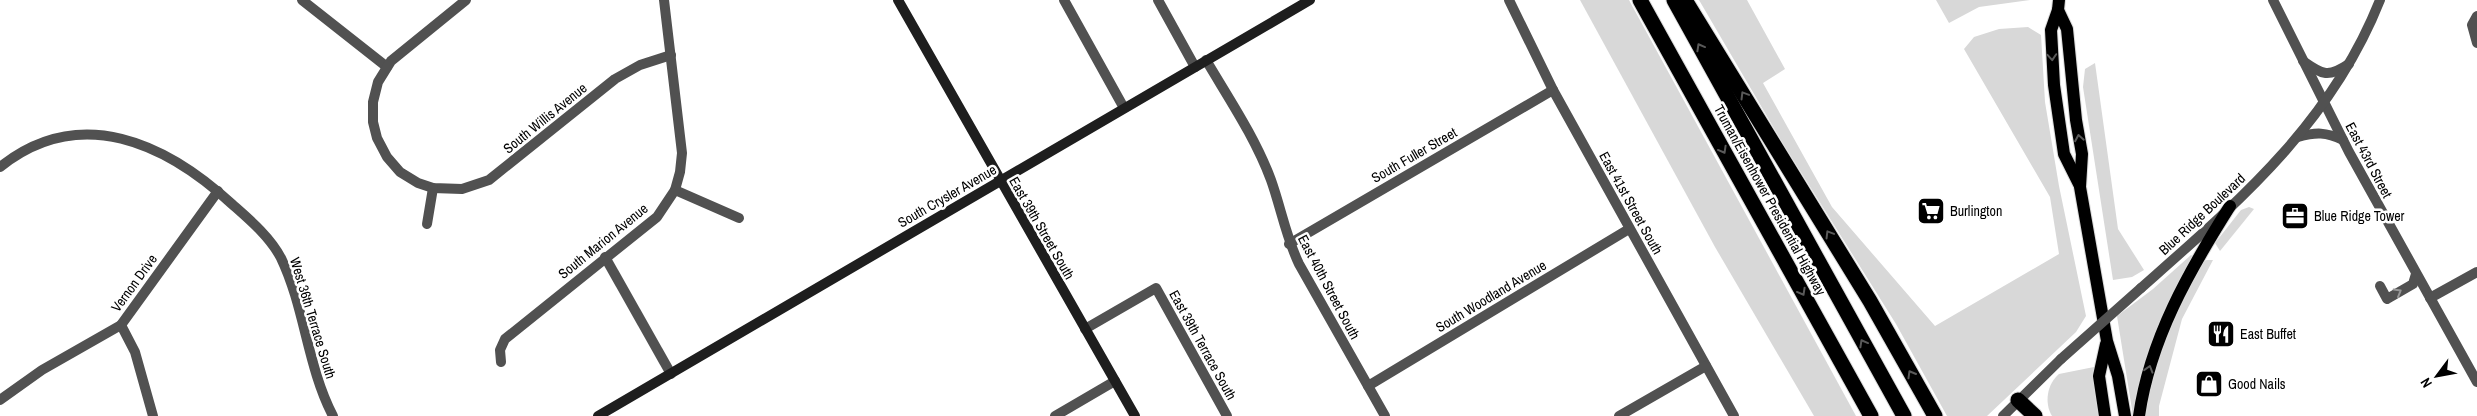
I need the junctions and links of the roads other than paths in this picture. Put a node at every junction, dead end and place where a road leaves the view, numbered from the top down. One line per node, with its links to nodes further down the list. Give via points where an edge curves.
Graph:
1 (302, 0): 21 (street)
2 (466, 0): 21 (street)
3 (664, 0): 17 (street, South Marion Avenue)
4 (898, 0): 29 (main road, East 39th Street South)
5 (1064, 0): 25 (street)
6 (1158, 0): 22 (street)
7 (1310, 0): 18 (main road, South Crysler Avenue)
8 (1509, 0): 23 (street, East 41st Street South)
9 (1640, 0): 64 (highway, Truman/Eisenhower Presidential Highway, one-way to 64)
10 (1674, 0): 65 (highway, Truman/Eisenhower Presidential Highway, one-way to 10)
11 (1685, 0): 66 (highway, one-way to 11, via 1870,301)
12 (2273, 0): 19 (street, East 43rd Street)
13 (2380, 0): 20 (street, Blue Ridge Boulevard)
14 (2058, 5): 30 (main road, one-way to 14, via 2082,154 2066,29); 30 (main road, one-way to 30, via 2051,30 2054,85 2064,154)
15 (2477, 16): 16 (street, via 2472,25)
16 (2477, 44)
17 (671, 55): 31 (street, South Willis Avenue, via 640,65 615,79 489,180 462,189); 32 (street, South Marion Avenue, via 682,153)
18 (1206, 60): 22 (main road, South Crysler Avenue); 38 (street, East 40th Street South, via 1259,152)
19 (2303, 61): 20 (street, via 2326,74); 24 (street, East 43rd Street)
20 (2350, 64): 24 (street, Blue Ridge Boulevard)
21 (387, 67): 31 (street, South Willis Avenue, via 378,82 373,102 377,138 400,172)
22 (1195, 67): 25 (main road, South Crysler Avenue)
23 (1553, 90): 37 (street, East 41st Street South); 38 (street, South Fuller Street)
24 (2325, 104): 26 (street, Blue Ridge Boulevard); 27 (street, East 43rd Street)
25 (1124, 108): 29 (main road, South Crysler Avenue)
26 (2298, 137): 27 (street, via 2319,132); 34 (street, Blue Ridge Boulevard)
27 (2343, 140): 41 (street, East 43rd Street)
28 (0, 167): 33 (street, West 36th Terrace South, via 40,142 72,134 101,134 149,147)
29 (1000, 181): 45 (main road, East 39th Street South); 49 (main road, South Crysler Avenue)
30 (2080, 187): 46 (main road)
31 (434, 188): 36 (street)
32 (675, 190): 35 (street); 39 (street, South Marion Avenue, via 656,217)
33 (218, 191): 44 (street, Vernon Drive); 56 (street, West 36th Terrace South, via 258,227 280,256 316,377)
34 (2230, 206): 54 (street, Blue Ridge Boulevard, bridge); 71 (main road, one-way to 34, via 2148,372 2176,299)
35 (740, 218)
36 (427, 224)
37 (1629, 229): 48 (street, East 41st Street South); 52 (street, South Woodland Avenue)
38 (1289, 244): 52 (street, East 40th Street South)
39 (605, 257): 47 (street, South Marion Avenue, via 505,339 500,350); 49 (street)
40 (2477, 272): 43 (street)
41 (2416, 274): 42 (street, one-way to 41, via 2387,299 2414,284); 43 (street, East 43rd Street)
42 (2380, 286)
43 (2430, 298): 51 (street, East 43rd Street)
44 (121, 325): 53 (street, Vernon Drive, via 42,370); 55 (street, via 135,352)
45 (1085, 329): 50 (main road, East 39th Street South); 60 (street, East 39th Terrace South, via 1156,288)
46 (2107, 341): 69 (main road, via 2100,376); 70 (main road, via 2118,376)
47 (501, 362)
48 (1706, 366): 62 (street); 63 (street, East 41st Street South)
49 (671, 374): 57 (main road, South Crysler Avenue)
50 (1115, 382): 58 (street); 59 (main road, East 39th Street South)
51 (2477, 382)
52 (1368, 386): 61 (street, East 40th Street South)
53 (0, 400)
54 (2018, 400): 67 (street, Blue Ridge Boulevard); 68 (highway)
55 (153, 416)
56 (333, 416)
57 (598, 416)
58 (1055, 416)
59 (1135, 416)
60 (1227, 416)
61 (1385, 416)
62 (1620, 416)
63 (1734, 416)
64 (1870, 416)
65 (1904, 416)
66 (1936, 416)
67 (2003, 416)
68 (2035, 416)
69 (2105, 416)
70 (2125, 416)
71 (2139, 416)

